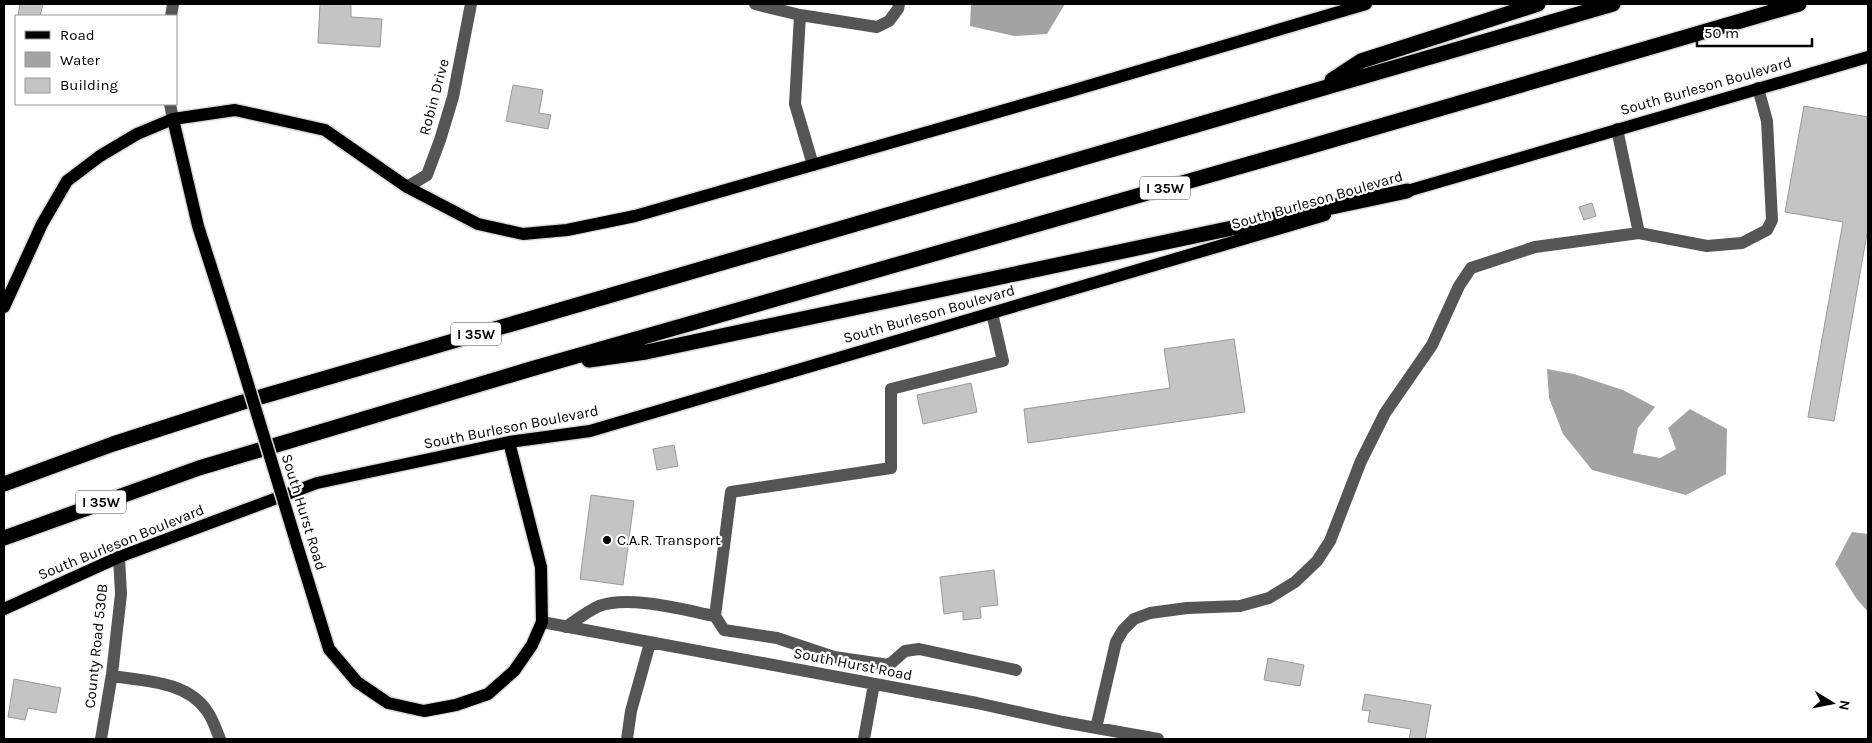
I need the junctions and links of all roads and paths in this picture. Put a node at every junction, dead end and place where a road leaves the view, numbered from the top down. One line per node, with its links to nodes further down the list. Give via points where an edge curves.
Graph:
1 (471, 4): 16 (street, Robin Drive, via 453,97 440,140 427,175)
2 (759, 4): 8 (street)
3 (899, 4): 8 (street, via 889,21 877,27)
4 (1366, 4): 15 (main road)
5 (1538, 4): 11 (highway, via 1361,61)
6 (1613, 4): 11 (highway, I 35W)
7 (1799, 4): 21 (highway, I 35W)
8 (800, 15): 15 (street, via 795,104)
9 (1868, 57): 10 (main road, South Burleson Boulevard)
10 (1758, 88): 14 (main road, South Burleson Boulevard); 18 (street, via 1767,121 1772,220 1767,230 1742,243 1707,246)
11 (1316, 89): 23 (highway, I 35W, via 240,403)
12 (170, 105): 13 (street)
13 (172, 119): 16 (main road, via 235,110 325,130); 19 (main road, via 137,134 67,180 42,224); 28 (main road, South Hurst Road, bridge, via 198,226 329,649 357,682 388,703 424,711 488,694 514,672 532,645)
14 (1618, 129): 17 (main road, South Burleson Boulevard); 18 (street)
15 (813, 165): 16 (main road, via 635,216 566,230 523,234 478,224)
16 (407, 187)
17 (1407, 191): 20 (main road, South Burleson Boulevard); 21 (highway, via 646,352)
18 (1639, 234): 34 (street, via 1535,247 1471,268 1432,344 1385,413 1361,461 1330,541 1317,561 1295,582 1269,598 1240,606 1150,613 1134,619 1116,642)
19 (4, 307)
20 (992, 313): 22 (main road, South Burleson Boulevard, via 590,431); 27 (street, via 1003,361 891,389 891,468 731,492)
21 (531, 369): 24 (highway, I 35W, via 199,468)
22 (509, 442): 25 (main road, South Burleson Boulevard, via 318,482); 28 (main road, South Hurst Road, via 541,567)
23 (4, 484)
24 (4, 538)
25 (119, 557): 26 (main road, South Burleson Boulevard); 32 (street, County Road 530B, via 121,594)
26 (4, 609)
27 (715, 616): 29 (street, via 662,606 620,603 599,606); 31 (street, via 724,630 777,638 834,657 889,665 905,650 918,649)
28 (542, 622): 29 (street, South Hurst Road)
29 (566, 627): 30 (street, South Hurst Road)
30 (650, 643): 33 (street, South Hurst Road); 37 (street)
31 (1016, 670)
32 (112, 676): 35 (street, County Road 530B); 36 (street, via 165,684 187,694 208,712)
33 (874, 684): 34 (street, South Hurst Road); 38 (street)
34 (1096, 728): 39 (street, South Hurst Road)
35 (101, 739)
36 (220, 739)
37 (626, 739)
38 (864, 739)
39 (1158, 739)

